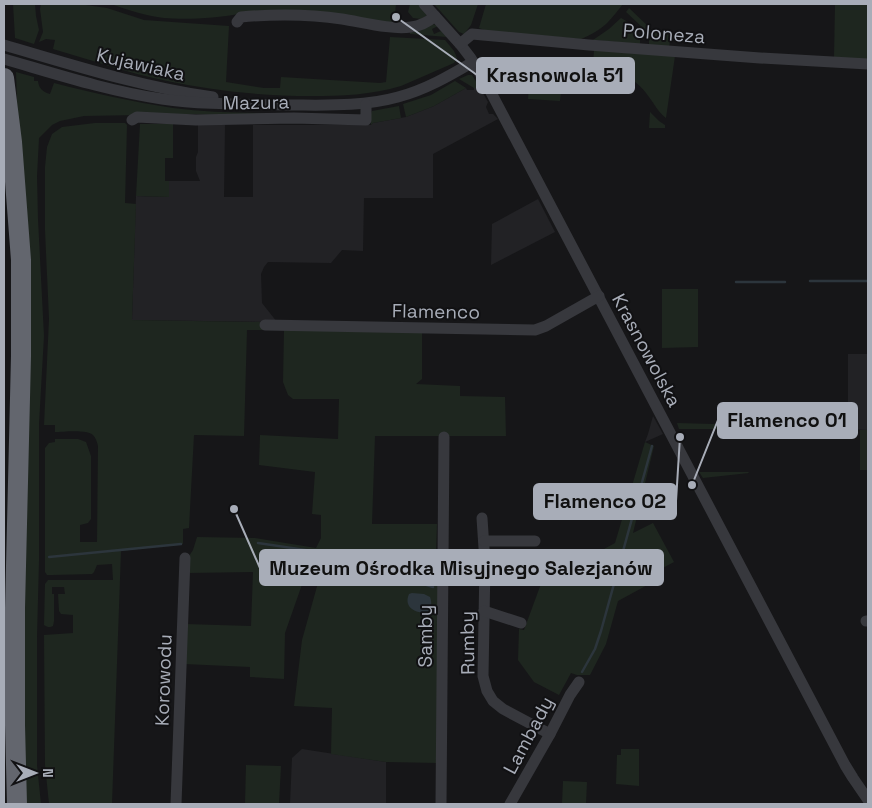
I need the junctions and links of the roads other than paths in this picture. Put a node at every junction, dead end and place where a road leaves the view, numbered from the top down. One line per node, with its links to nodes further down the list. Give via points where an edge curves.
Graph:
1 (424, 4): 2 (street, Krasnowolska)
2 (435, 16): 3 (street, via 421,25 405,28 280,15 241,18); 4 (street, Krasnowolska)
3 (237, 22)
4 (460, 44): 7 (street, Krasnowolska); 8 (street, Poloneza, via 472,34 742,57)
5 (4, 45): 10 (street, Kujawiaka, via 150,86)
6 (4, 59): 10 (street, Kujawiaka, via 104,87 160,98 206,104)
7 (473, 62): 11 (street, Kujawiaka, via 419,90); 13 (street, Krasnowolska, via 499,105)
8 (868, 64)
9 (4, 78): 25 (highway, via 21,260 15,617)
10 (273, 104): 11 (street, Kujawiaka)
11 (366, 104): 12 (street, Mazura, via 366,120 137,117)
12 (132, 120)
13 (598, 296): 14 (street, Flamenco, via 535,330); 24 (street, Krasnowolska, via 845,765)
14 (265, 326)
15 (444, 438): 27 (street, Samby)
16 (482, 518): 17 (street, Rumby)
17 (484, 540): 18 (street); 20 (street, Rumby)
18 (535, 541)
19 (185, 558): 26 (street, Korowodu)
20 (484, 611): 21 (street); 23 (street, Rumby, via 483,676 493,701)
21 (521, 623)
22 (578, 682): 23 (street, Lambady)
23 (550, 734): 28 (street, Lambady)
24 (868, 798)
25 (17, 804)
26 (176, 804)
27 (441, 804)
28 (510, 804)

